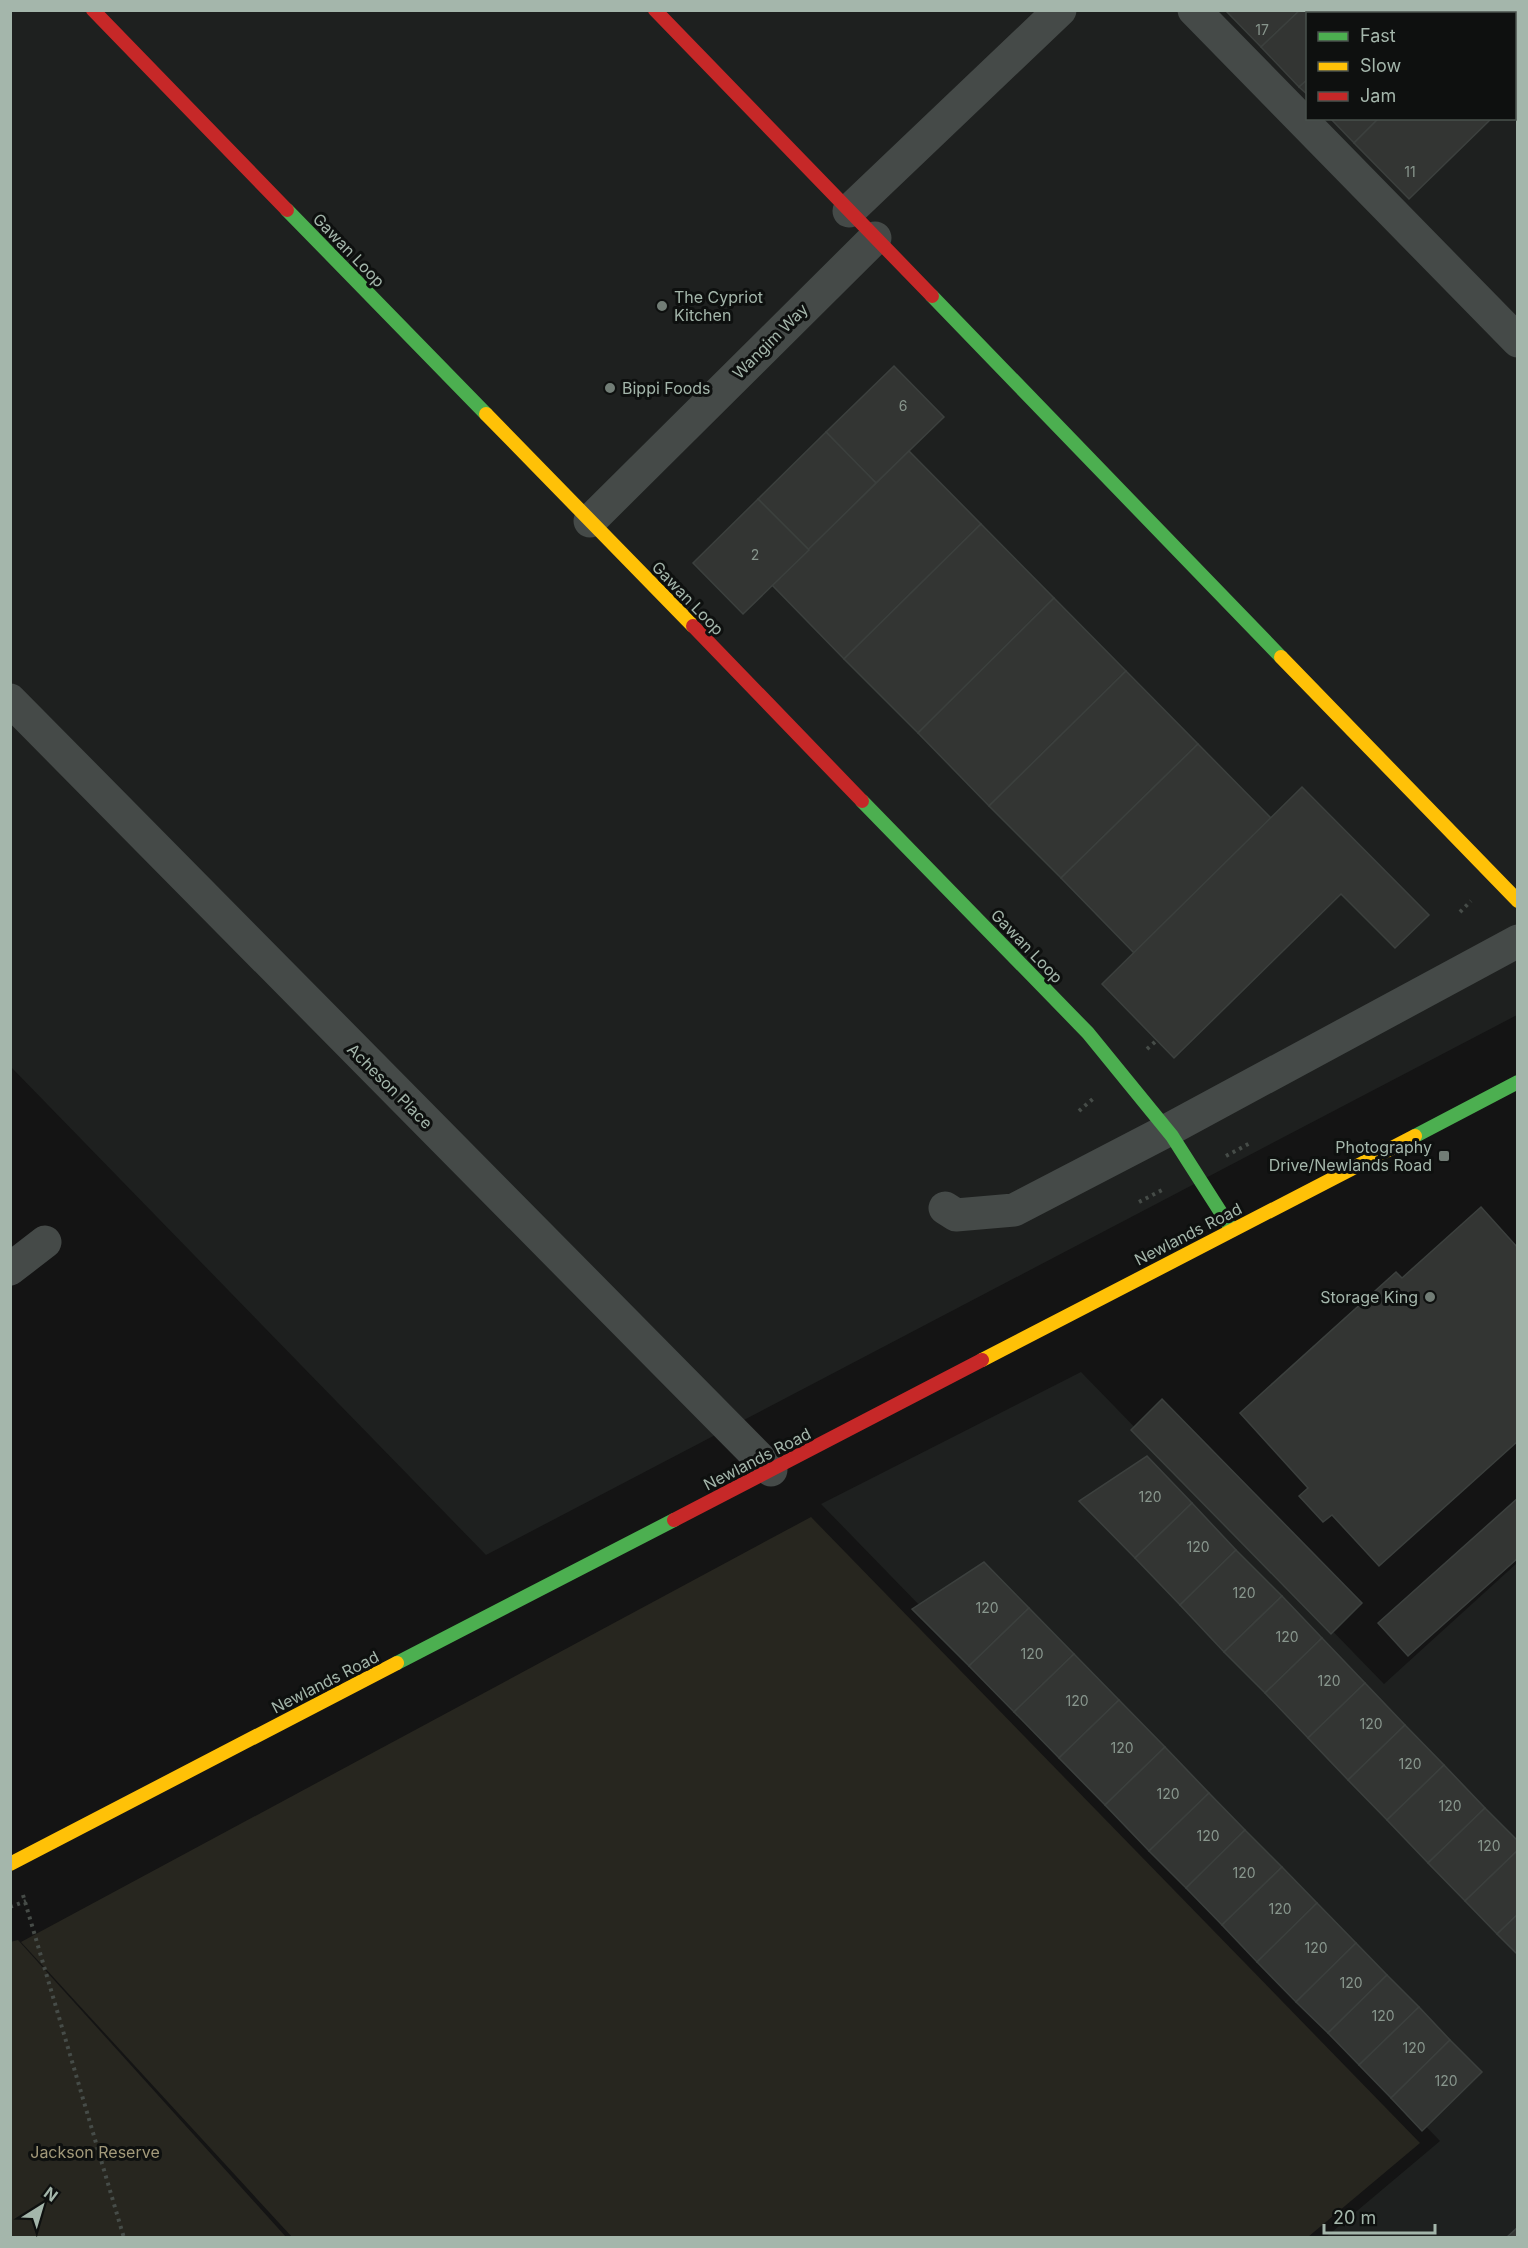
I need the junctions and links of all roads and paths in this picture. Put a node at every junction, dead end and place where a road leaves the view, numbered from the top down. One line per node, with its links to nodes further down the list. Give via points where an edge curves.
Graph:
1 (93, 10): 8 (street, Gawan Loop)
2 (655, 10): 5 (street)
3 (1060, 10): 5 (street)
4 (1194, 10): 7 (street)
5 (849, 211): 6 (street)
6 (875, 238): 8 (street, Wangim Way); 10 (street)
7 (1518, 341)
8 (590, 521): 13 (street, Gawan Loop, via 1088,1034)
9 (10, 700): 18 (street, Acheson Place)
10 (1518, 901)
11 (1518, 941): 13 (street)
12 (1518, 1082): 15 (street, Newlands Road)
13 (1168, 1130): 14 (street, via 1014,1210 956,1215); 15 (street, Gawan Loop)
14 (945, 1208)
15 (1233, 1230): 18 (street, Newlands Road)
16 (45, 1242): 17 (street)
17 (10, 1269)
18 (771, 1470): 19 (street, Newlands Road)
19 (11, 1863): 20 (path)
20 (26, 1901): 21 (path); 22 (path)
21 (10, 1907)
22 (124, 2238)

